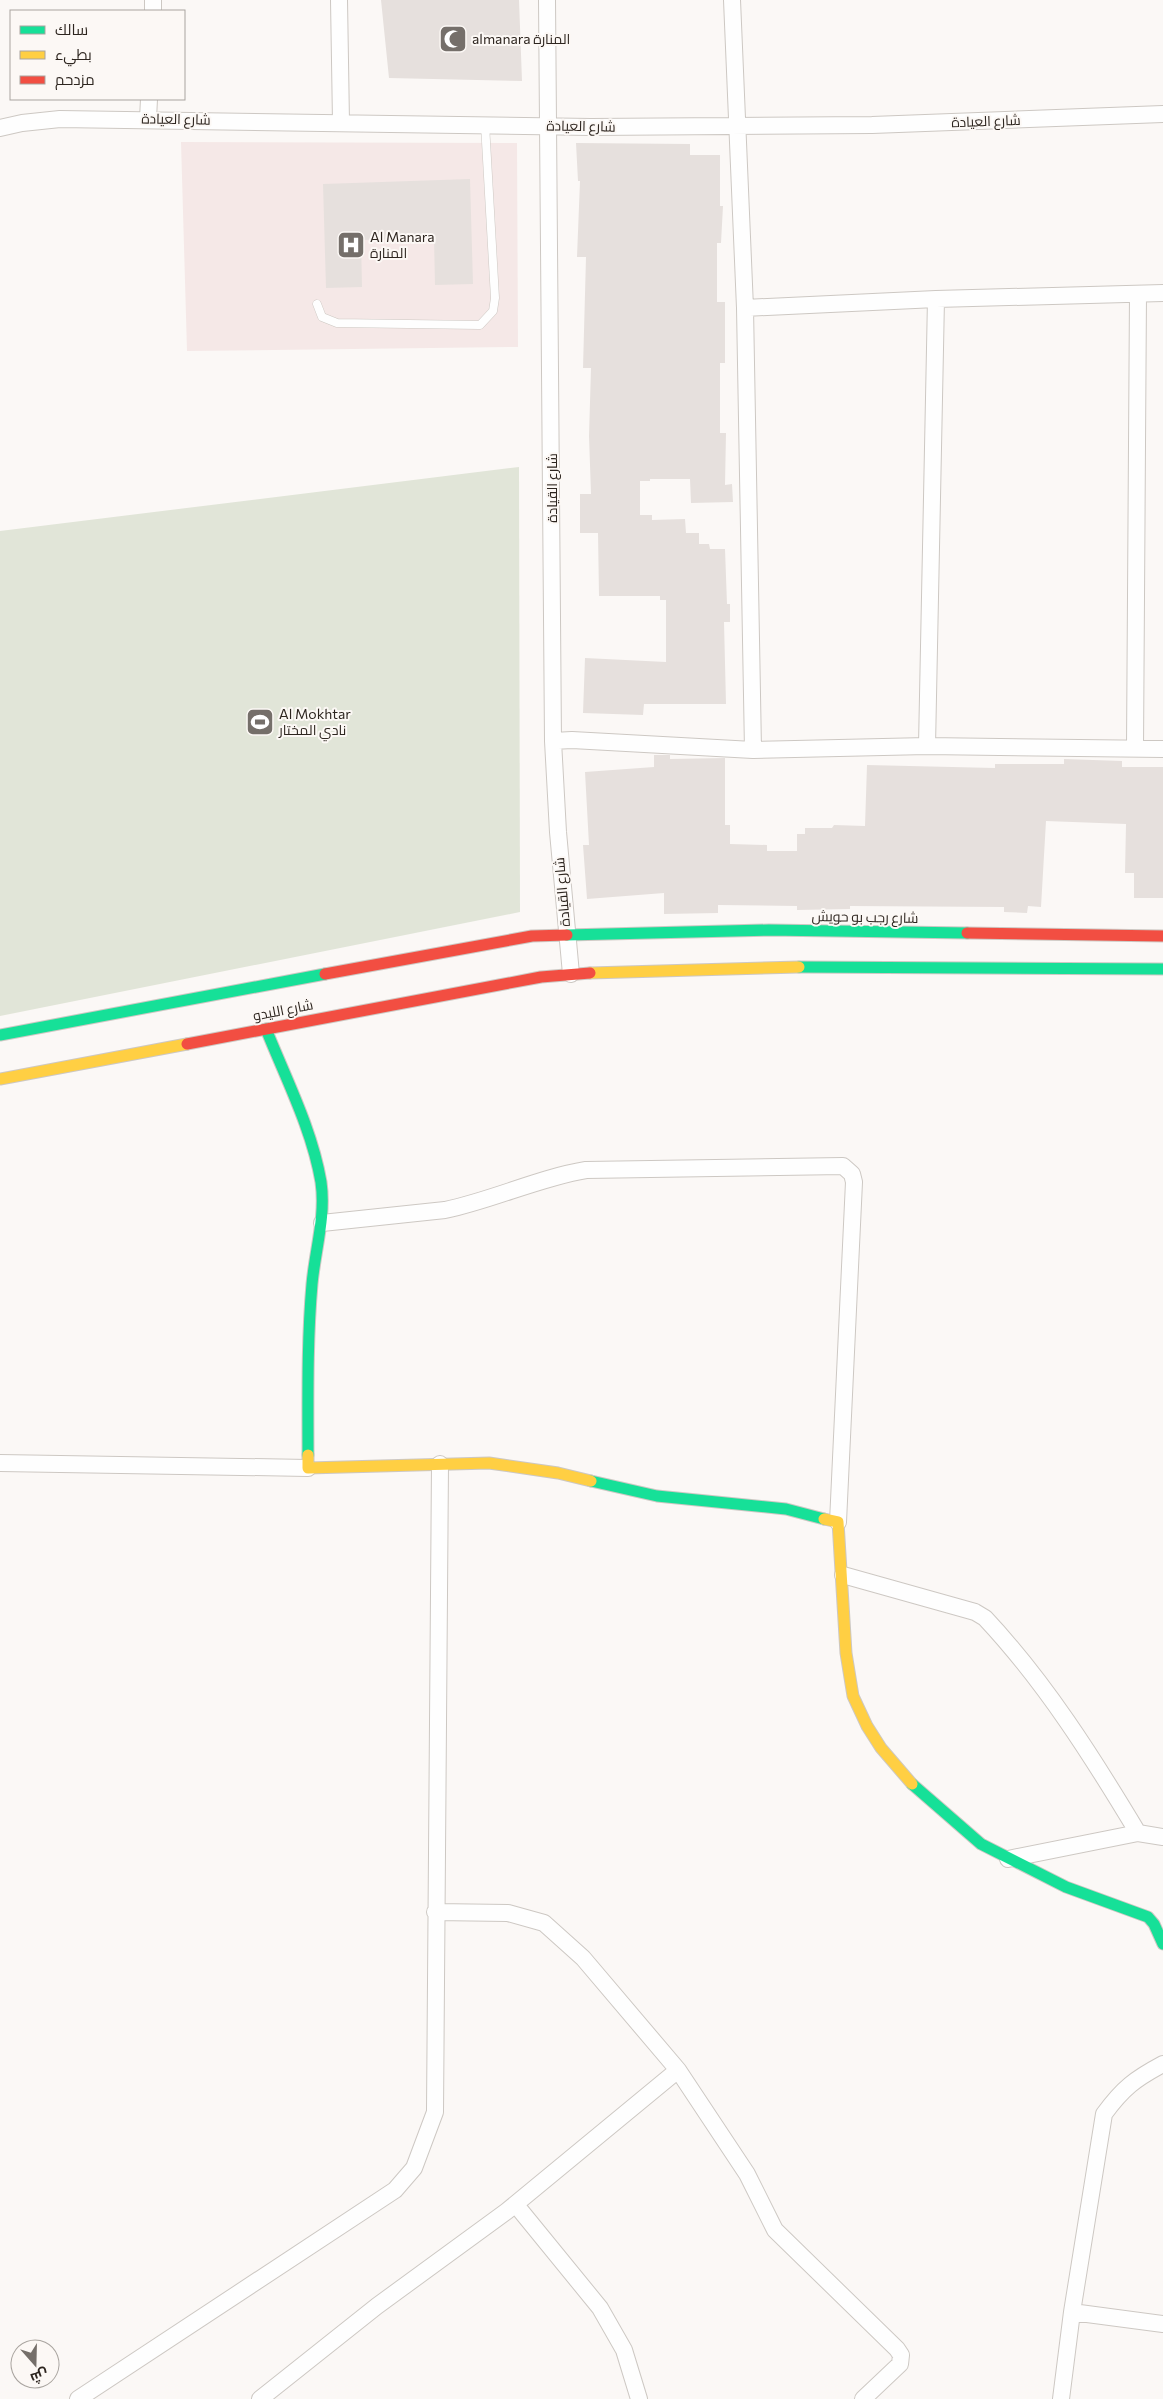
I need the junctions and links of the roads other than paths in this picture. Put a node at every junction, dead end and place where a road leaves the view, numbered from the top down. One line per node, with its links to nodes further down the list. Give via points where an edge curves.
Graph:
1 (339, 0): 7 (street)
2 (548, 0): 10 (street, شارع القيادة)
3 (732, 0): 9 (street)
4 (149, 100): 6 (street)
5 (1163, 114): 9 (street, شارع العيادة, via 872,125)
6 (148, 119): 7 (street, شارع العيادة); 11 (street, شارع العيادة, via 60,118)
7 (341, 122): 8 (street, شارع العيادة)
8 (485, 124): 10 (street, شارع العيادة); 15 (lane, via 495,298 493,311 480,325 337,323 322,317)
9 (736, 124): 10 (street, شارع العيادة); 16 (street)
10 (549, 125): 17 (street, شارع القيادة)
11 (0, 128)
12 (1163, 293): 13 (street)
13 (1138, 294): 14 (street); 19 (street)
14 (936, 299): 16 (street); 18 (street)
15 (318, 304)
16 (745, 308): 21 (street)
17 (554, 741): 21 (street); 22 (street, شارع القيادة)
18 (927, 746): 19 (street); 21 (street)
19 (1135, 748): 20 (street)
20 (1163, 748)
21 (752, 750)
22 (566, 934): 23 (main road, شارع رجب بو حويش, via 775,931); 25 (street, شارع القيادة); 27 (main road, شارع الليدو, via 532,936)
23 (1163, 936)
24 (1163, 969): 25 (main road, via 812,967)
25 (571, 974): 26 (main road, شارع الليدو)
26 (266, 1029): 28 (main road, شارع الليدو); 29 (main road, via 312,1143 321,1184)
27 (0, 1036)
28 (0, 1079)
29 (322, 1223): 32 (main road, via 312,1282); 33 (street, via 464,1206 563,1174 586,1170 843,1166 852,1174 854,1182)
30 (0, 1463): 32 (street)
31 (440, 1464): 32 (main road); 33 (main road, via 488,1463 558,1473 657,1496 786,1509); 38 (street)
32 (308, 1468)
33 (838, 1522): 34 (main road)
34 (843, 1575): 35 (street, via 975,1612 985,1618 1034,1677 1091,1755); 37 (main road, via 846,1653 853,1696 867,1726 881,1748 918,1791 981,1844)
35 (1138, 1833): 36 (street); 37 (street)
36 (1163, 1837)
37 (1008, 1859): 39 (main road, via 1066,1887 1148,1917)
38 (435, 1912): 41 (street, via 508,1913 544,1923 583,1958); 45 (street, via 435,2112 414,2168 395,2190)
39 (1163, 1944)
40 (1163, 2064): 43 (street, via 1120,2092 1104,2114)
41 (678, 2070): 42 (street); 48 (street, via 747,2174 775,2230 901,2355 900,2364)
42 (516, 2204): 46 (street); 47 (street, via 600,2308 624,2350)
43 (1072, 2312): 44 (street); 49 (street)
44 (1163, 2324)
45 (78, 2399)
46 (260, 2399)
47 (639, 2399)
48 (864, 2399)
49 (1061, 2399)

